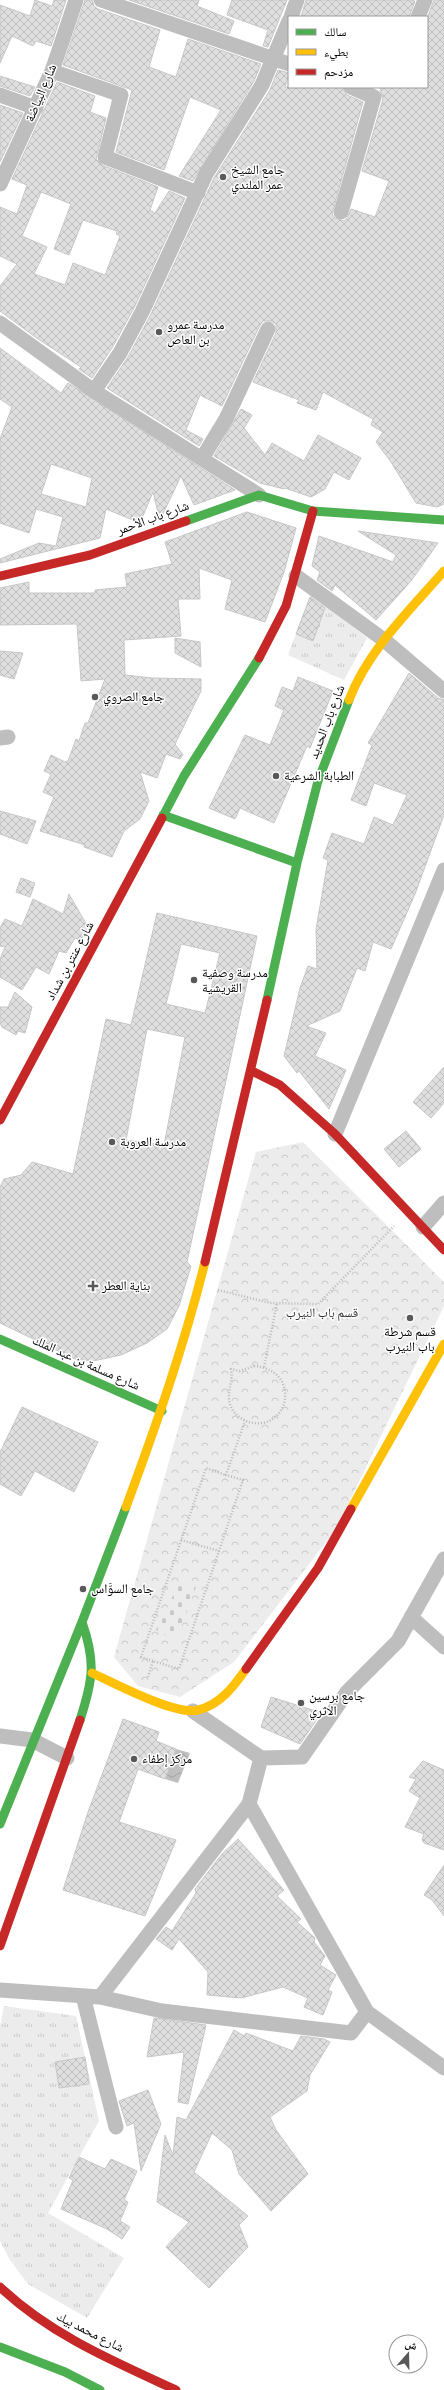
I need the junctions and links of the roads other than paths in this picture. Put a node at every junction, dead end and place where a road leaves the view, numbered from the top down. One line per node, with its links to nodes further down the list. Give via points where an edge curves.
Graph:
1 (76, 0): 10 (street, شارع البياضة)
2 (101, 0): 8 (street)
3 (297, 0): 5 (street)
4 (425, 0): 6 (street)
5 (291, 16)
6 (418, 16)
7 (288, 24): 8 (street)
8 (275, 59): 9 (street); 16 (street, via 262,85 206,174)
9 (288, 64)
10 (52, 71): 14 (street, شارع البياضة); 16 (street, via 121,95 105,157)
11 (356, 88): 12 (street)
12 (373, 91): 17 (street, via 374,96)
13 (0, 95): 14 (street)
14 (36, 108): 15 (street, شارع البياضة)
15 (0, 184)
16 (198, 193): 20 (street, via 142,312 120,353)
17 (341, 212)
18 (0, 323): 20 (street)
19 (268, 329): 21 (street, via 226,419)
20 (94, 391): 21 (street)
21 (203, 458): 22 (street)
22 (260, 495): 23 (main road); 26 (main road, شارع باب الأحمر, via 90,555)
23 (313, 511): 24 (main road); 27 (main road, شارع عنتر بن شداد)
24 (444, 520)
25 (444, 571): 28 (main road, شارع باب الحديد)
26 (0, 576)
27 (296, 576): 28 (street); 30 (main road, شارع عنتر بن شداد, via 286,606 268,644 184,776)
28 (384, 640): 29 (street); 31 (main road, شارع باب الحديد, via 353,689 318,781)
29 (444, 691)
30 (163, 815): 31 (main road); 34 (main road, شارع عنتر بن شداد)
31 (297, 863): 33 (main road, شارع باب الحديد)
32 (444, 870): 35 (street)
33 (252, 1070): 35 (main road, via 280,1085); 41 (main road, شارع باب الحديد, via 202,1284)
34 (0, 1120)
35 (334, 1134): 37 (main road)
36 (444, 1203): 37 (street)
37 (423, 1227): 38 (main road)
38 (444, 1250)
39 (0, 1339): 41 (main road, شارع مسلمة بن عبد الملك)
40 (444, 1344): 47 (main road, via 318,1568 230,1690 213,1704)
41 (162, 1412): 44 (main road, شارع باب الحديد)
42 (444, 1559): 43 (street)
43 (411, 1617): 45 (street); 51 (street, via 398,1641 347,1692 302,1757)
44 (82, 1622): 46 (main road, via 91,1647); 49 (main road, شارع باب الحديد)
45 (444, 1647)
46 (92, 1674): 47 (main road, via 175,1707); 50 (main road, via 90,1688)
47 (193, 1711): 51 (street)
48 (0, 1736): 49 (street)
49 (32, 1740): 50 (street); 53 (main road, شارع باب الحديد)
50 (67, 1758): 54 (main road)
51 (261, 1758): 52 (street)
52 (248, 1804): 57 (street); 58 (street)
53 (0, 1824)
54 (0, 1946)
55 (0, 1990): 56 (street)
56 (83, 1996): 57 (street); 60 (street)
57 (100, 1997): 58 (street, via 162,2010 351,2033)
58 (367, 2012): 59 (street)
59 (444, 2068)
60 (116, 2127)
61 (0, 2287): 64 (main road, شارع محمد بيك, via 29,2314 63,2334)
62 (0, 2347): 63 (main road, via 65,2372)
63 (100, 2390)
64 (176, 2390)

